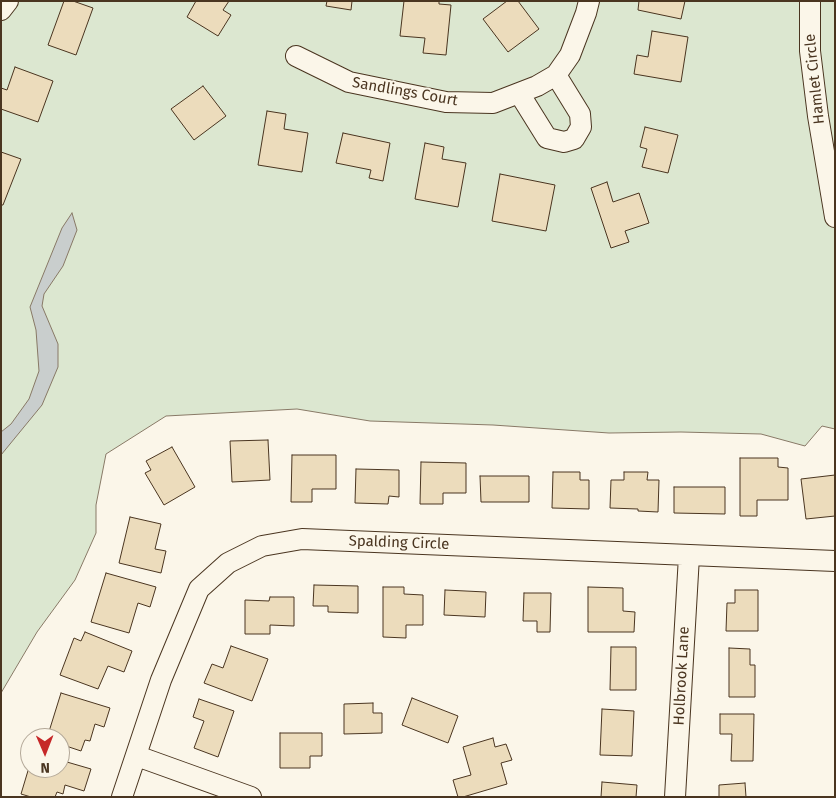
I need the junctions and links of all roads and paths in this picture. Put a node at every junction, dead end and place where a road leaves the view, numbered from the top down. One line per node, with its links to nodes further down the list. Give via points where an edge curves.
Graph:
1 (8, 1): 4 (street)
2 (589, 1): 6 (street, Sandlings Court, via 570,56)
3 (810, 1): 8 (street, Hamlet Circle, via 810,51)
4 (1, 10)
5 (296, 56): 7 (street, Sandlings Court, via 349,82 446,102 493,103)
6 (556, 75): 7 (street, Sandlings Court); 7 (street, via 580,114 580,127 574,140 564,142 547,138)
7 (519, 92)
8 (835, 216)
9 (689, 556): 10 (street, Spalding Circle); 11 (street, Spalding Circle, via 302,539 262,546 228,563 199,589 161,680); 14 (street, Holbrook Lane)
10 (835, 561)
11 (137, 756): 12 (street, Spalding Circle); 13 (street)
12 (122, 797)
13 (251, 797)
14 (675, 797)

